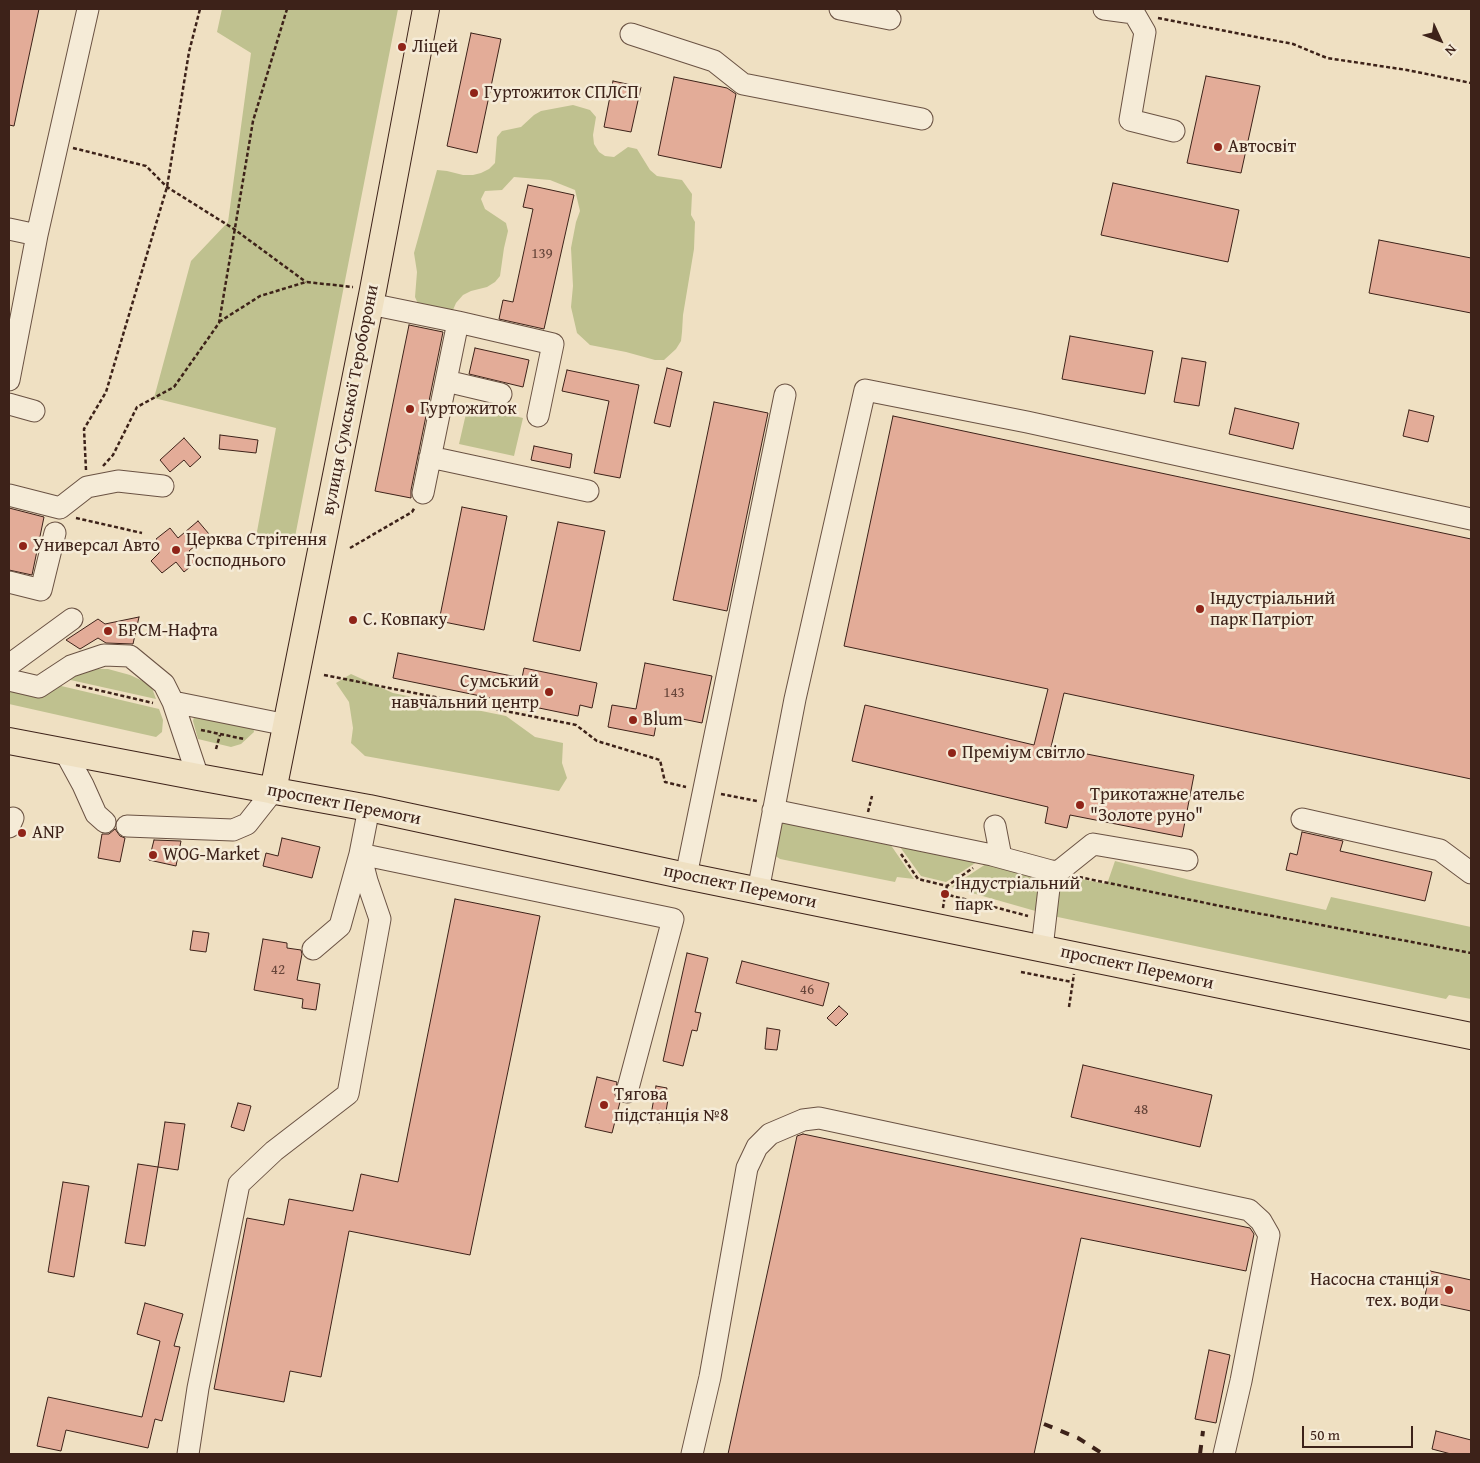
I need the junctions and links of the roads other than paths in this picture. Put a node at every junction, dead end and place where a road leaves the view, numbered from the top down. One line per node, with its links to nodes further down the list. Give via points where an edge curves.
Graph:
1 (88, 9): 10 (street)
2 (426, 9): 11 (main road, вулиця Сумської Тероборони)
3 (840, 9): 5 (street)
4 (1104, 9): 8 (street, via 1134,13 1145,32 1130,120)
5 (890, 19)
6 (630, 34): 7 (street, via 714,61 743,84)
7 (922, 119)
8 (1174, 132)
9 (9, 229): 10 (street)
10 (37, 236): 13 (street)
11 (362, 296): 12 (street); 32 (main road, вулиця Сумської Тероборони)
12 (458, 322): 14 (street); 19 (street, via 553,344)
13 (9, 380)
14 (446, 381): 15 (street); 20 (street)
15 (502, 394)
16 (785, 395): 48 (street)
17 (9, 404): 18 (street)
18 (34, 411)
19 (538, 416)
20 (430, 457): 22 (street); 23 (street)
21 (163, 486): 24 (street, via 118,481 87,487 60,508)
22 (588, 490)
23 (423, 493)
24 (9, 495)
25 (1471, 519): 38 (street, via 1037,424 865,390)
26 (55, 533): 27 (street, via 41,590)
27 (9, 582)
28 (72, 619): 29 (street)
29 (9, 665)
30 (9, 680): 31 (street, via 39,687 71,666 104,655 130,656 164,684)
31 (176, 709): 32 (street); 35 (street)
32 (287, 725): 36 (main road, вулиця Сумської Тероборони)
33 (9, 741): 34 (main road, проспект Перемоги)
34 (65, 752): 35 (main road, проспект Перемоги); 40 (street, via 96,814)
35 (198, 778): 36 (main road, проспект Перемоги)
36 (273, 791): 37 (main road, проспект Перемоги); 41 (street, via 247,824 233,830)
37 (369, 808): 43 (street); 48 (main road, проспект Перемоги)
38 (773, 810): 44 (street); 49 (street)
39 (1302, 819): 47 (street, via 1440,850)
40 (104, 822)
41 (127, 826)
42 (995, 826): 44 (street)
43 (360, 854): 50 (street, via 340,926); 53 (street, via 673,919); 54 (street, via 380,919 348,1094 274,1151 239,1184)
44 (996, 856): 46 (street)
45 (1187, 860): 46 (street, via 1093,844)
46 (1055, 871): 51 (street)
47 (1471, 873)
48 (686, 876): 49 (main road, проспект Перемоги)
49 (758, 891): 51 (main road, проспект Перемоги)
50 (314, 948)
51 (1042, 948): 52 (main road, проспект Перемоги)
52 (1471, 1036)
53 (627, 1092)
54 (188, 1454)
55 (692, 1454): 56 (street, via 710,1376 746,1168 757,1147 770,1134 803,1120 819,1118 1250,1210 1269,1235)
56 (1224, 1454)

